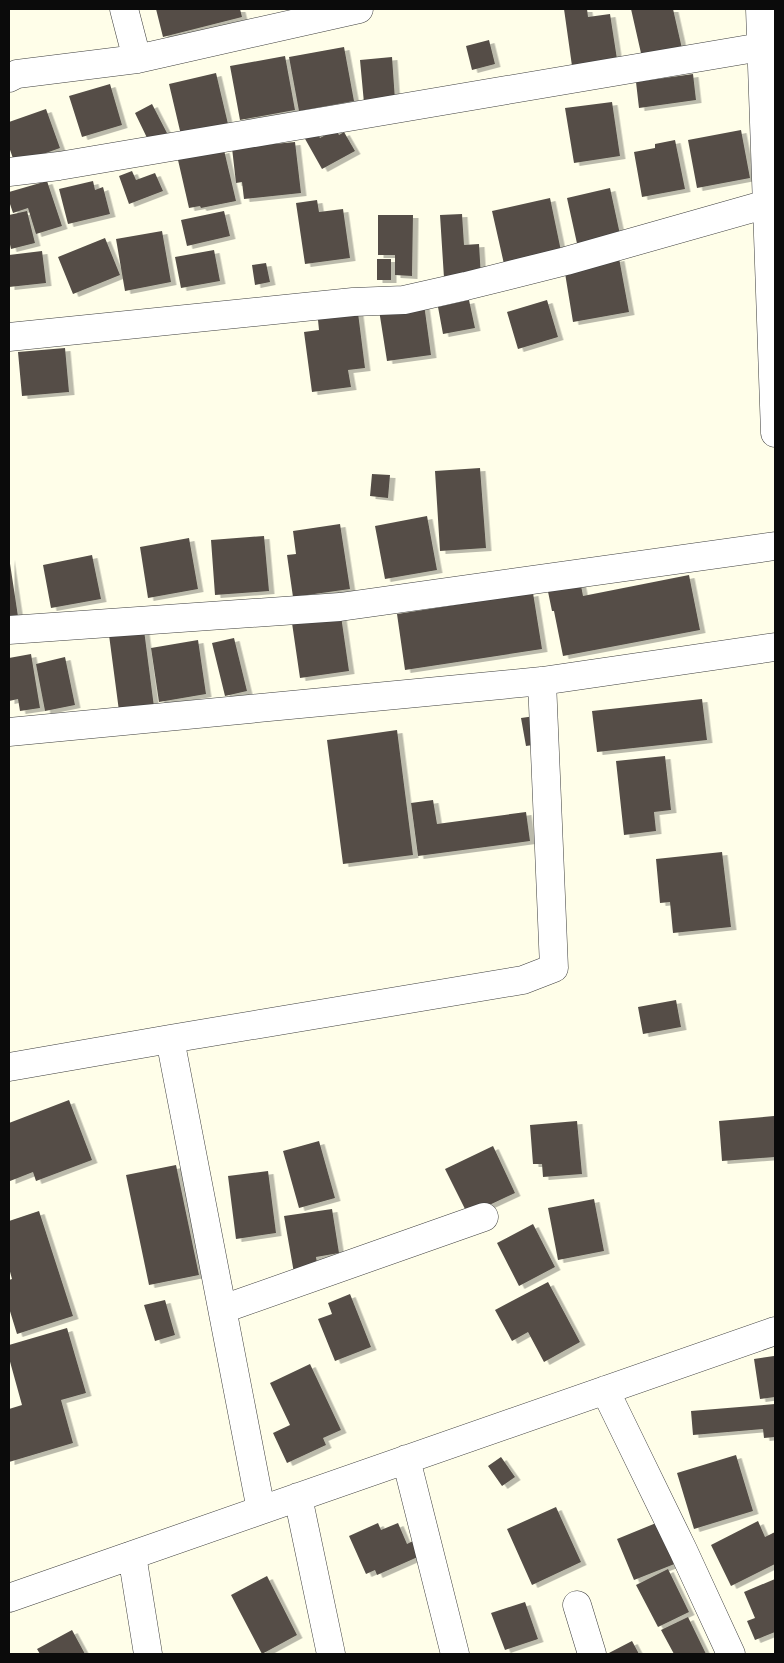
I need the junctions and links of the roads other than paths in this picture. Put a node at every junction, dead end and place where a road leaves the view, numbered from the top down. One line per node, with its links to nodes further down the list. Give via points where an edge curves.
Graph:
1 (124, 9): 5 (street)
2 (359, 9): 5 (street)
3 (760, 9): 4 (street)
4 (761, 48): 7 (street); 8 (street)
5 (137, 59): 6 (street, via 17,74)
6 (9, 78)
7 (9, 172)
8 (771, 204): 9 (street, via 566,261 404,300 353,302); 10 (street)
9 (9, 337)
10 (775, 433)
11 (775, 546): 12 (street, via 340,607)
12 (9, 630)
13 (775, 647): 14 (street)
14 (542, 681): 15 (street); 16 (street, via 554,968 523,980)
15 (9, 732)
16 (170, 1039): 17 (street); 19 (street)
17 (9, 1067)
18 (484, 1217): 19 (street)
19 (223, 1309): 24 (street)
20 (775, 1331): 21 (street)
21 (605, 1390): 22 (street); 32 (street)
22 (406, 1459): 23 (street); 30 (street)
23 (298, 1497): 24 (street); 29 (street)
24 (261, 1510): 25 (street)
25 (132, 1555): 26 (street); 28 (street)
26 (9, 1598)
27 (577, 1605): 31 (street)
28 (148, 1654)
29 (331, 1654)
30 (455, 1654)
31 (592, 1654)
32 (731, 1654)

